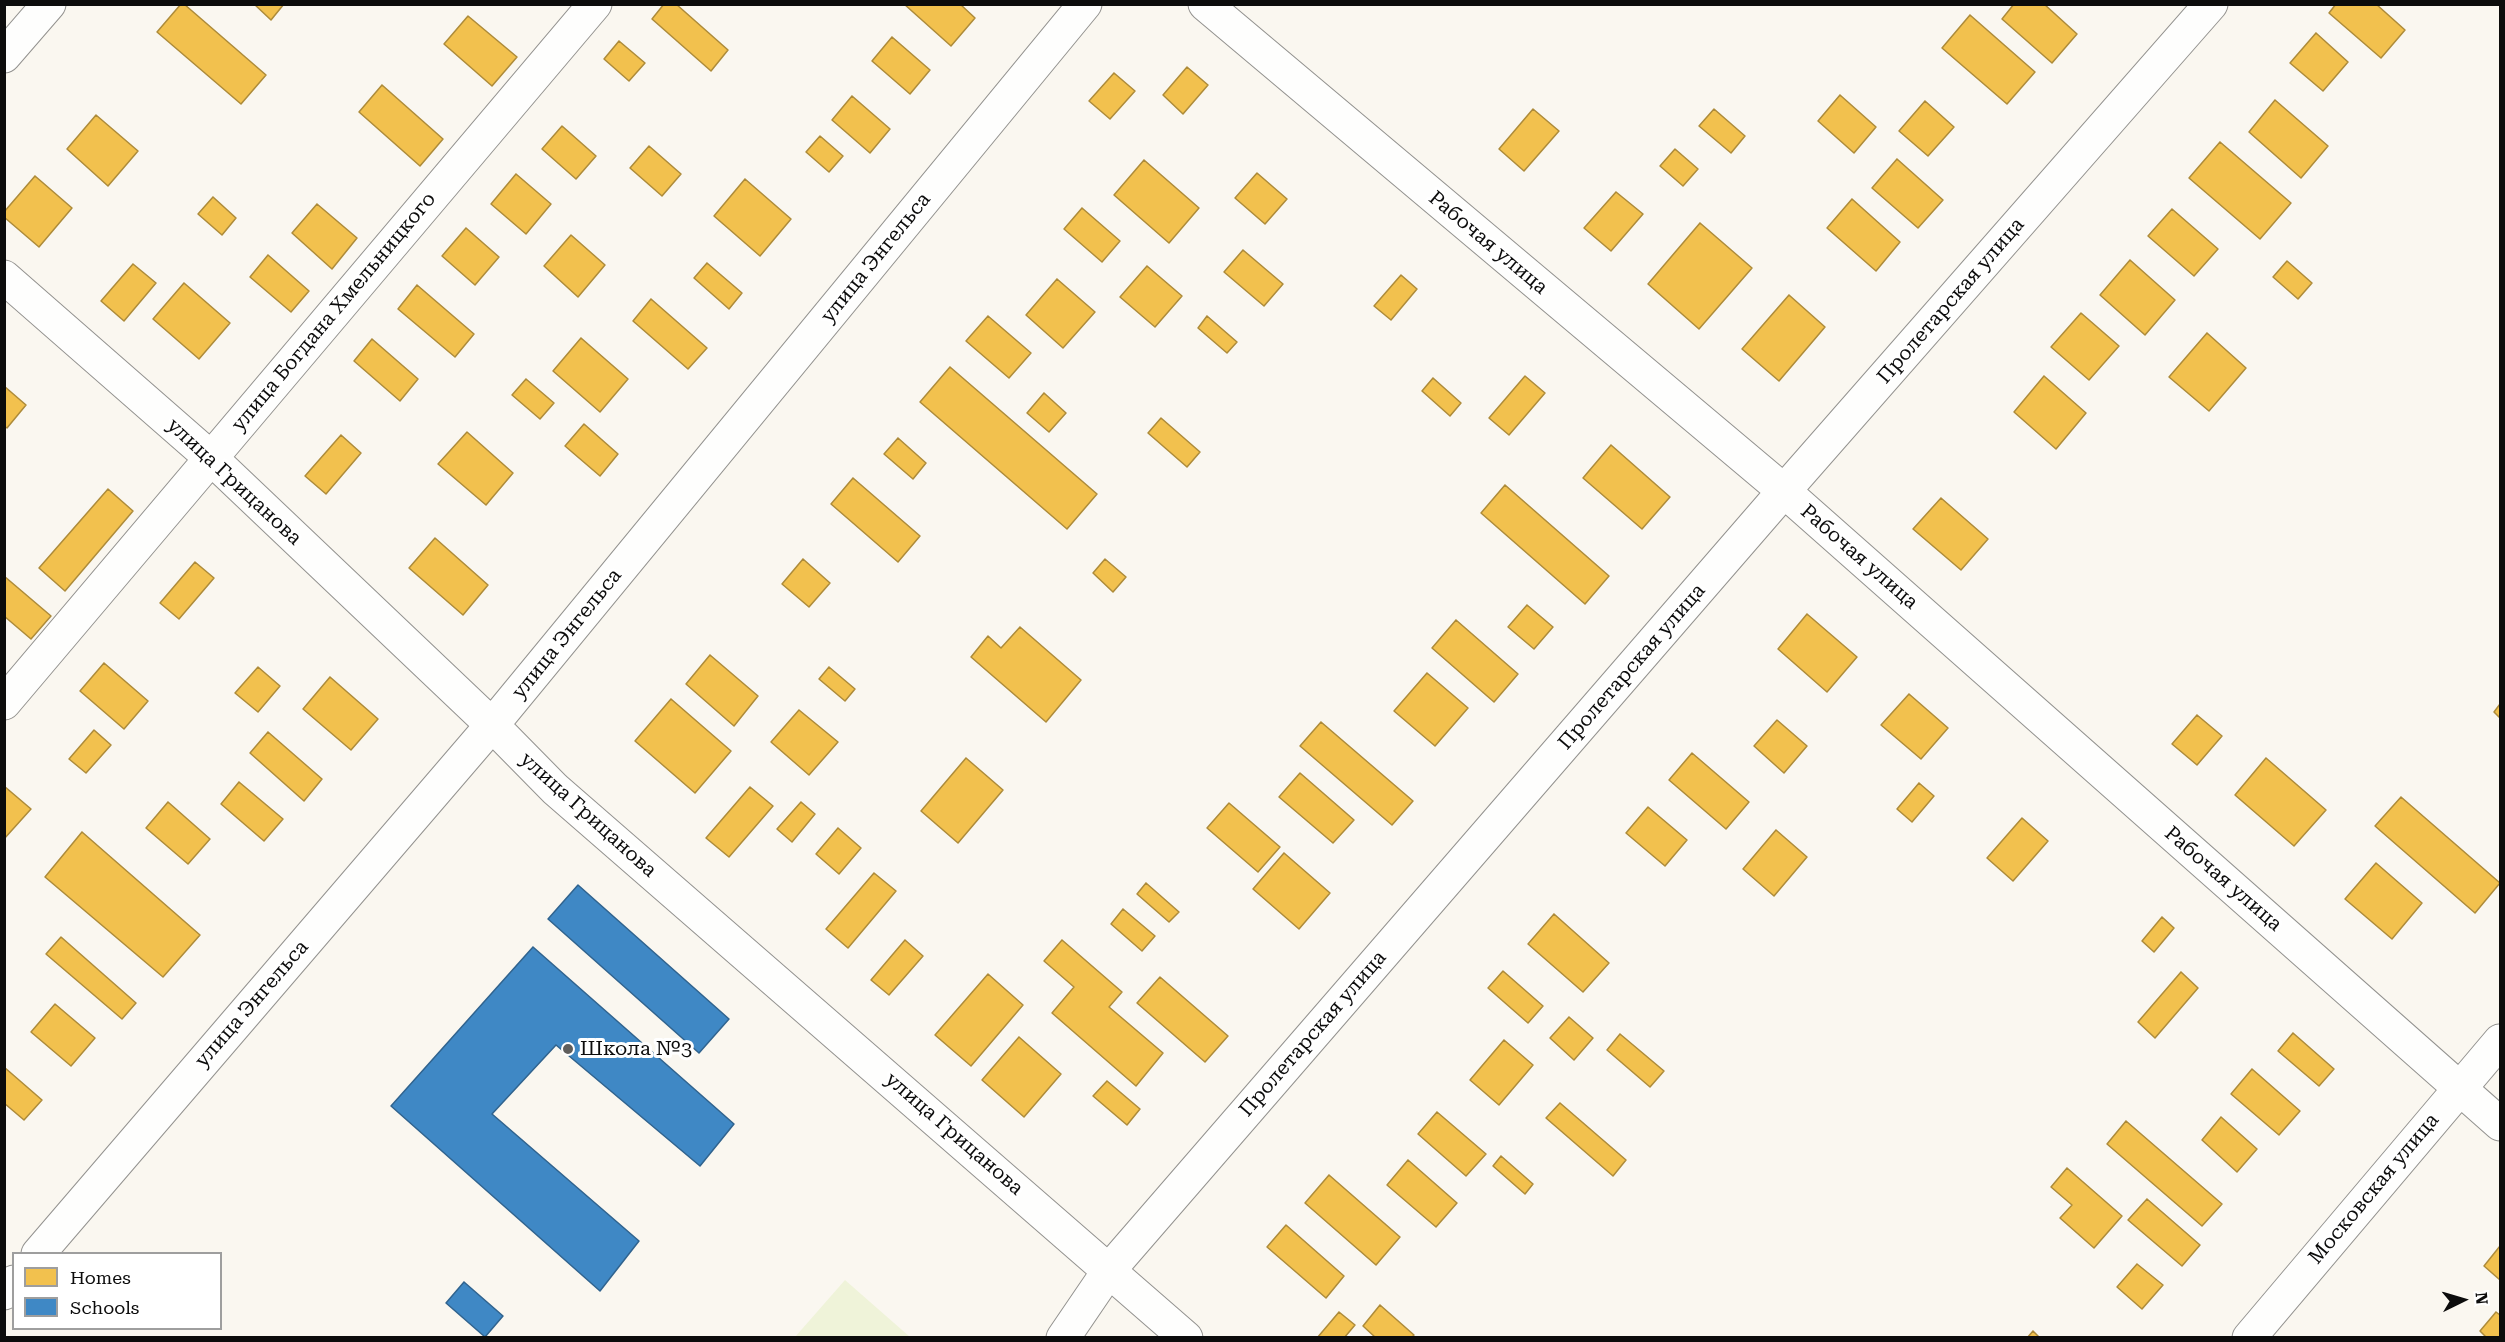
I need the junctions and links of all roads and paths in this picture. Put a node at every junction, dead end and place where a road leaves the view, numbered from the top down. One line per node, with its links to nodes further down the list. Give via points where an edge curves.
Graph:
1 (49, 4): 6 (street)
2 (596, 4): 8 (street, улица Богдана Хмельницкого)
3 (1085, 4): 11 (street, улица Энгельса)
4 (1205, 4): 9 (street, Рабочая улица)
5 (2211, 4): 9 (street, Пролетарская улица)
6 (4, 56)
7 (4, 277): 8 (street, улица Грицанова)
8 (210, 458): 10 (street, улица Богдана Хмельницкого); 11 (street, улица Грицанова)
9 (1784, 491): 13 (street, Рабочая улица); 16 (street, Пролетарская улица)
10 (4, 703)
11 (492, 725): 15 (street, улица Энгельса); 16 (street, улица Грицанова, via 555,789)
12 (2500, 1041): 13 (street, Московская улица)
13 (2460, 1089): 14 (street, Рабочая улица); 19 (street, Московская улица)
14 (2500, 1124)
15 (40, 1252)
16 (1110, 1269): 17 (street, Пролетарская улица); 18 (street, улица Грицанова)
17 (1063, 1338)
18 (1186, 1338)
19 (2249, 1338)

